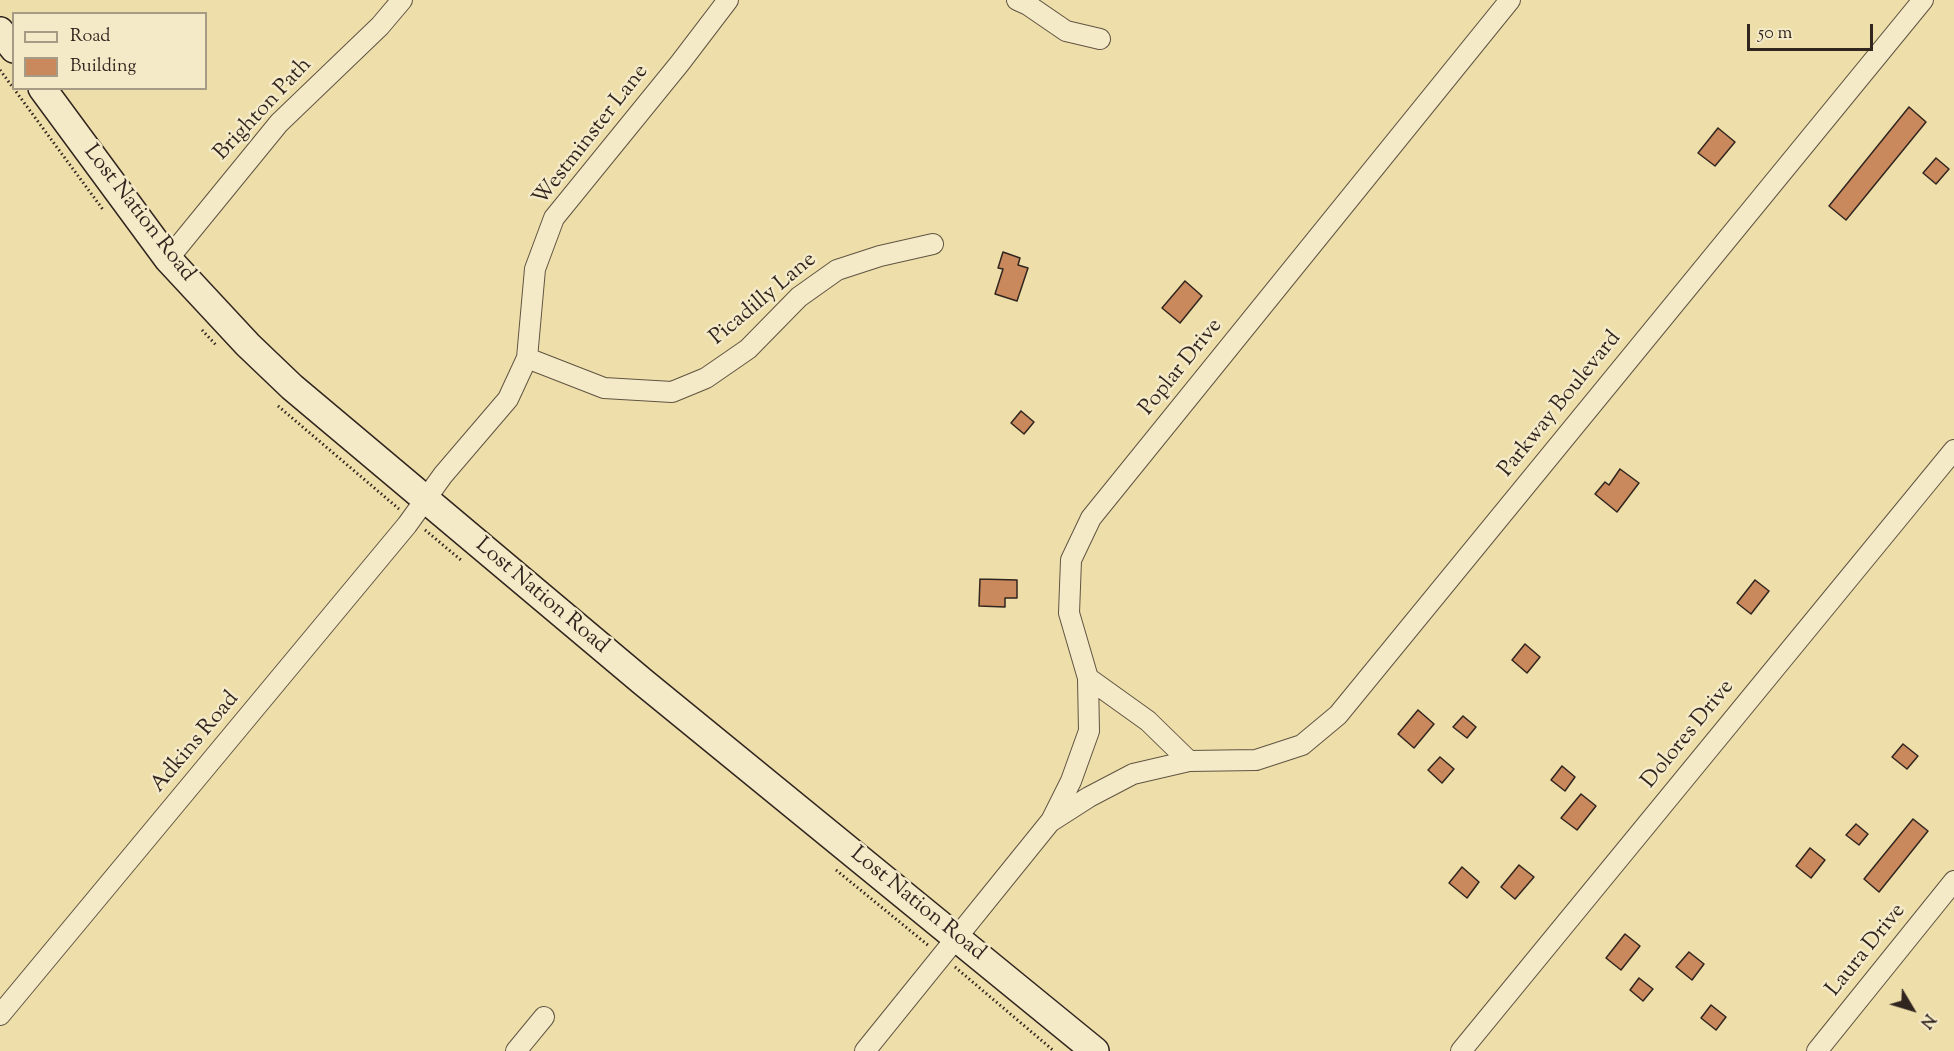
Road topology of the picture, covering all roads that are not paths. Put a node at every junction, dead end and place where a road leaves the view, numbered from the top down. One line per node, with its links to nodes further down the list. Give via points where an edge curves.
1 (402, 0): 11 (street, Brighton Path, via 279,123)
2 (728, 0): 12 (street, Westminster Lane, via 554,218 535,269)
3 (1017, 0): 7 (street, via 1066,31)
4 (1510, 0): 15 (street, Poplar Drive, via 1091,518 1071,560 1069,613)
5 (1923, 0): 16 (street, Parkway Boulevard, via 1338,715 1302,745 1256,760)
6 (0, 31): 8 (street)
7 (1100, 39)
8 (12, 46)
9 (43, 90): 11 (street, Lost Nation Road)
10 (933, 244): 12 (street, Picadilly Lane, via 837,270 799,297 748,349 706,378 672,392 604,388)
11 (168, 259): 14 (street, Lost Nation Road, via 292,387)
12 (527, 358): 14 (street, Westminster Lane, via 508,399)
13 (1954, 450): 25 (street, Dolores Drive)
14 (425, 500): 19 (street, Lost Nation Road); 20 (street, Adkins Road)
15 (1088, 678): 16 (street, via 1148,721); 17 (street, Poplar Drive, via 1089,731 1071,781)
16 (1189, 761): 17 (street, Parkway Boulevard, via 1133,774)
17 (1050, 822): 19 (street, Parkway Boulevard)
18 (1954, 881): 26 (street, Laura Drive)
19 (957, 937): 23 (street, Parkway Boulevard); 24 (street, Lost Nation Road)
20 (0, 1015)
21 (544, 1017): 22 (street)
22 (516, 1051)
23 (865, 1051)
24 (1095, 1051)
25 (1461, 1051)
26 (1817, 1051)

